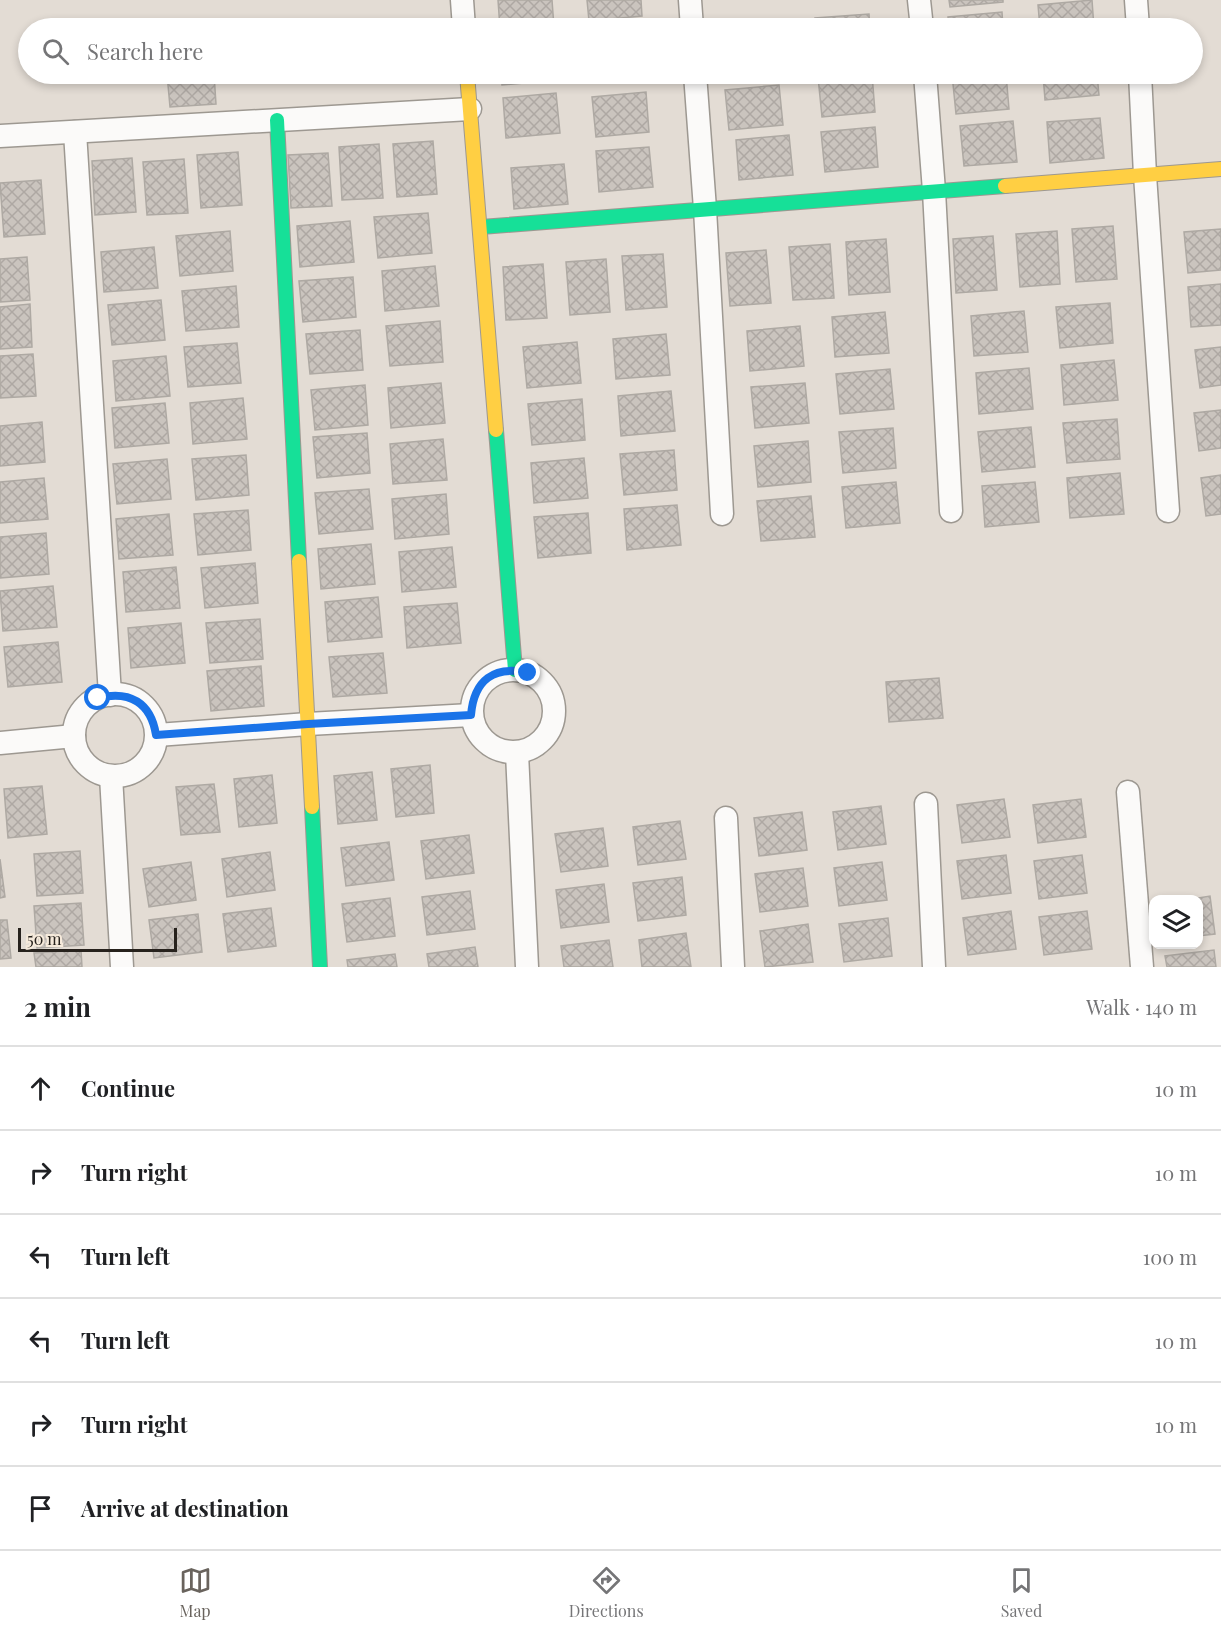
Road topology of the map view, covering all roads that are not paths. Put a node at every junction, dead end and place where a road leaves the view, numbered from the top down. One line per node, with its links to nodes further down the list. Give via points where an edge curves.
1 (462, 0): 5 (street)
2 (690, 0): 6 (street)
3 (919, 0): 7 (street)
4 (1136, 0): 8 (street)
5 (463, 18)
6 (691, 18)
7 (921, 18)
8 (1137, 18)
9 (468, 84): 13 (street)
10 (696, 84): 20 (street)
11 (926, 84): 19 (street)
12 (1140, 84): 18 (street)
13 (470, 109): 14 (street); 21 (street)
14 (278, 120): 15 (street); 28 (street)
15 (75, 132): 16 (street); 26 (street)
16 (0, 136)
17 (1221, 169): 18 (street)
18 (1145, 175): 19 (street); 23 (street)
19 (934, 191): 20 (street); 22 (street)
20 (705, 209): 21 (street); 24 (street)
21 (481, 227): 25 (street)
22 (951, 511)
23 (1168, 511)
24 (722, 514)
25 (515, 670): 27 (street, via 501,671 478,688); 32 (street, via 540,680 554,703 550,730 542,741)
26 (110, 695): 29 (street, via 124,695 147,709); 30 (street, via 88,704)
27 (471, 715): 28 (street); 32 (street, via 481,739 492,748)
28 (308, 724): 29 (street); 38 (street)
29 (156, 735): 33 (street, via 148,760 137,770)
30 (74, 736): 31 (street); 33 (street, via 81,758 94,770)
31 (0, 743)
32 (517, 753): 39 (street)
33 (111, 776): 37 (street)
34 (1128, 792): 42 (street)
35 (926, 804): 41 (street)
36 (726, 818): 40 (street)
37 (122, 967)
38 (320, 967)
39 (527, 967)
40 (733, 967)
41 (934, 967)
42 (1142, 967)

